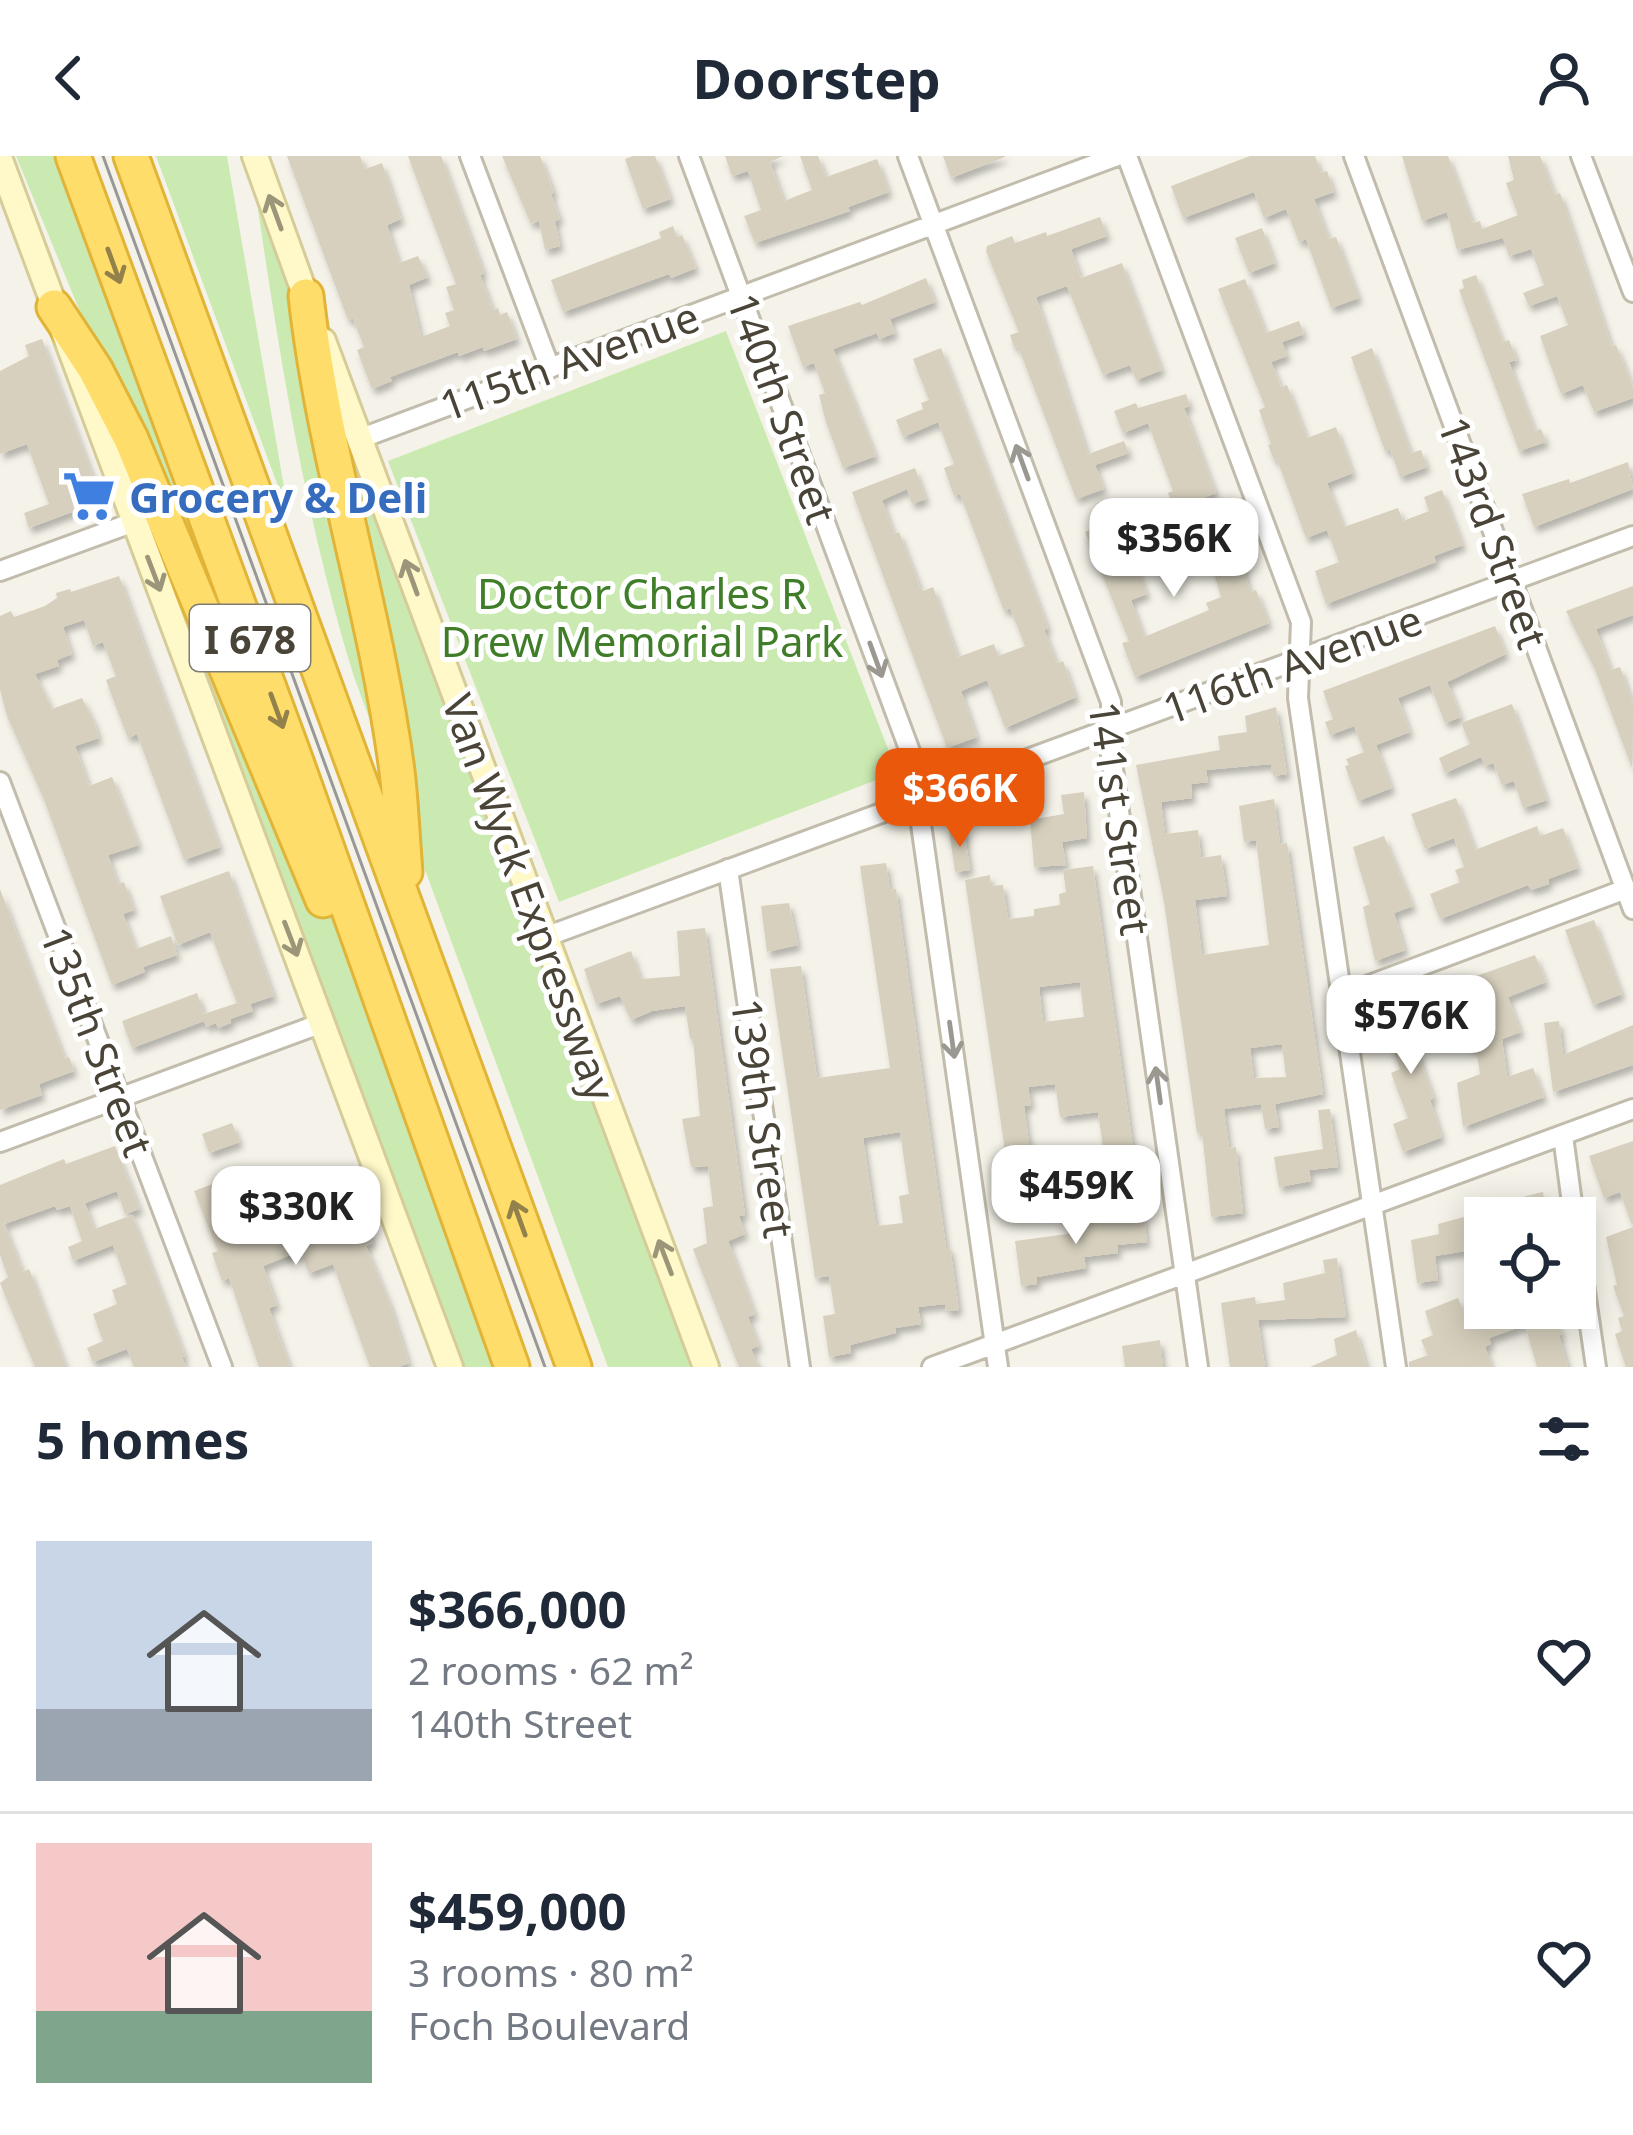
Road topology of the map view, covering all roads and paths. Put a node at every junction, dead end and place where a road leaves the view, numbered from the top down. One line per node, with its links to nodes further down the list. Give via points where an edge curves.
1 (73, 156): 36 (highway, I 678, one-way to 36)
2 (131, 156): 30 (highway, I 678)
3 (255, 156): 14 (main road, Van Wyck Expressway, one-way to 3)
4 (470, 156): 17 (street)
5 (689, 156): 15 (street, 140th Street)
6 (908, 156): 12 (street, 141st Street)
7 (1117, 156): 12 (street, 115th Avenue)
8 (1127, 156): 23 (street, via 1301,622)
9 (1354, 156): 22 (street, 143rd Street)
10 (1581, 156): 13 (street)
11 (0, 160): 16 (main road)
12 (934, 224): 15 (street, 115th Avenue); 24 (street, 141st Street, one-way to 12, via 1111,702)
13 (1633, 292)
14 (306, 296): 18 (main road, Van Wyck Expressway); 30 (highway, via 316,383 397,771)
15 (742, 296): 17 (street, 115th Avenue); 26 (street, 140th Street, one-way to 26, via 918,773)
16 (55, 307): 19 (main road); 36 (highway, via 131,439)
17 (550, 368): 18 (street, 115th Avenue)
18 (359, 439): 31 (main road, Van Wyck Expressway, one-way to 18)
19 (134, 521): 21 (street); 33 (main road, one-way to 33)
20 (1633, 536): 22 (street, 116th Avenue)
21 (0, 571)
22 (1513, 581): 23 (street, 116th Avenue); 28 (street, 143rd Street)
23 (1302, 661): 24 (street, 116th Avenue); 32 (street, via 1298,698)
24 (1111, 729): 26 (street, 116th Avenue); 41 (street, 141st Street, one-way to 24)
25 (0, 782): 34 (street, 135th Street)
26 (920, 798): 27 (street, 116th Avenue); 43 (street, 140th Street, one-way to 43)
27 (728, 869): 31 (street, 116th Avenue); 49 (street, 139th Street)
28 (1626, 890): 29 (street, 143rd Street); 32 (street)
29 (1633, 909)
30 (409, 915): 47 (highway, I 678, one-way to 30)
31 (545, 938): 48 (main road, Van Wyck Expressway, one-way to 31)
32 (1342, 995): 40 (street)
33 (322, 1023): 34 (street); 45 (main road)
34 (119, 1097): 38 (street); 44 (street, 135th Street)
35 (1633, 1109): 37 (street)
36 (422, 1121): 46 (highway, I 678)
37 (1563, 1136): 39 (street); 40 (street)
38 (0, 1142)
39 (1572, 1197)
40 (1372, 1204): 41 (street); 53 (street)
41 (1184, 1275): 43 (street); 52 (street, 141st Street)
42 (1591, 1329): 54 (street)
43 (995, 1344): 50 (street); 51 (street, 140th Street)
44 (222, 1367)
45 (450, 1367)
46 (512, 1367)
47 (574, 1367)
48 (706, 1367)
49 (800, 1367)
50 (932, 1367)
51 (998, 1367)
52 (1198, 1367)
53 (1396, 1367)
54 (1596, 1367)

